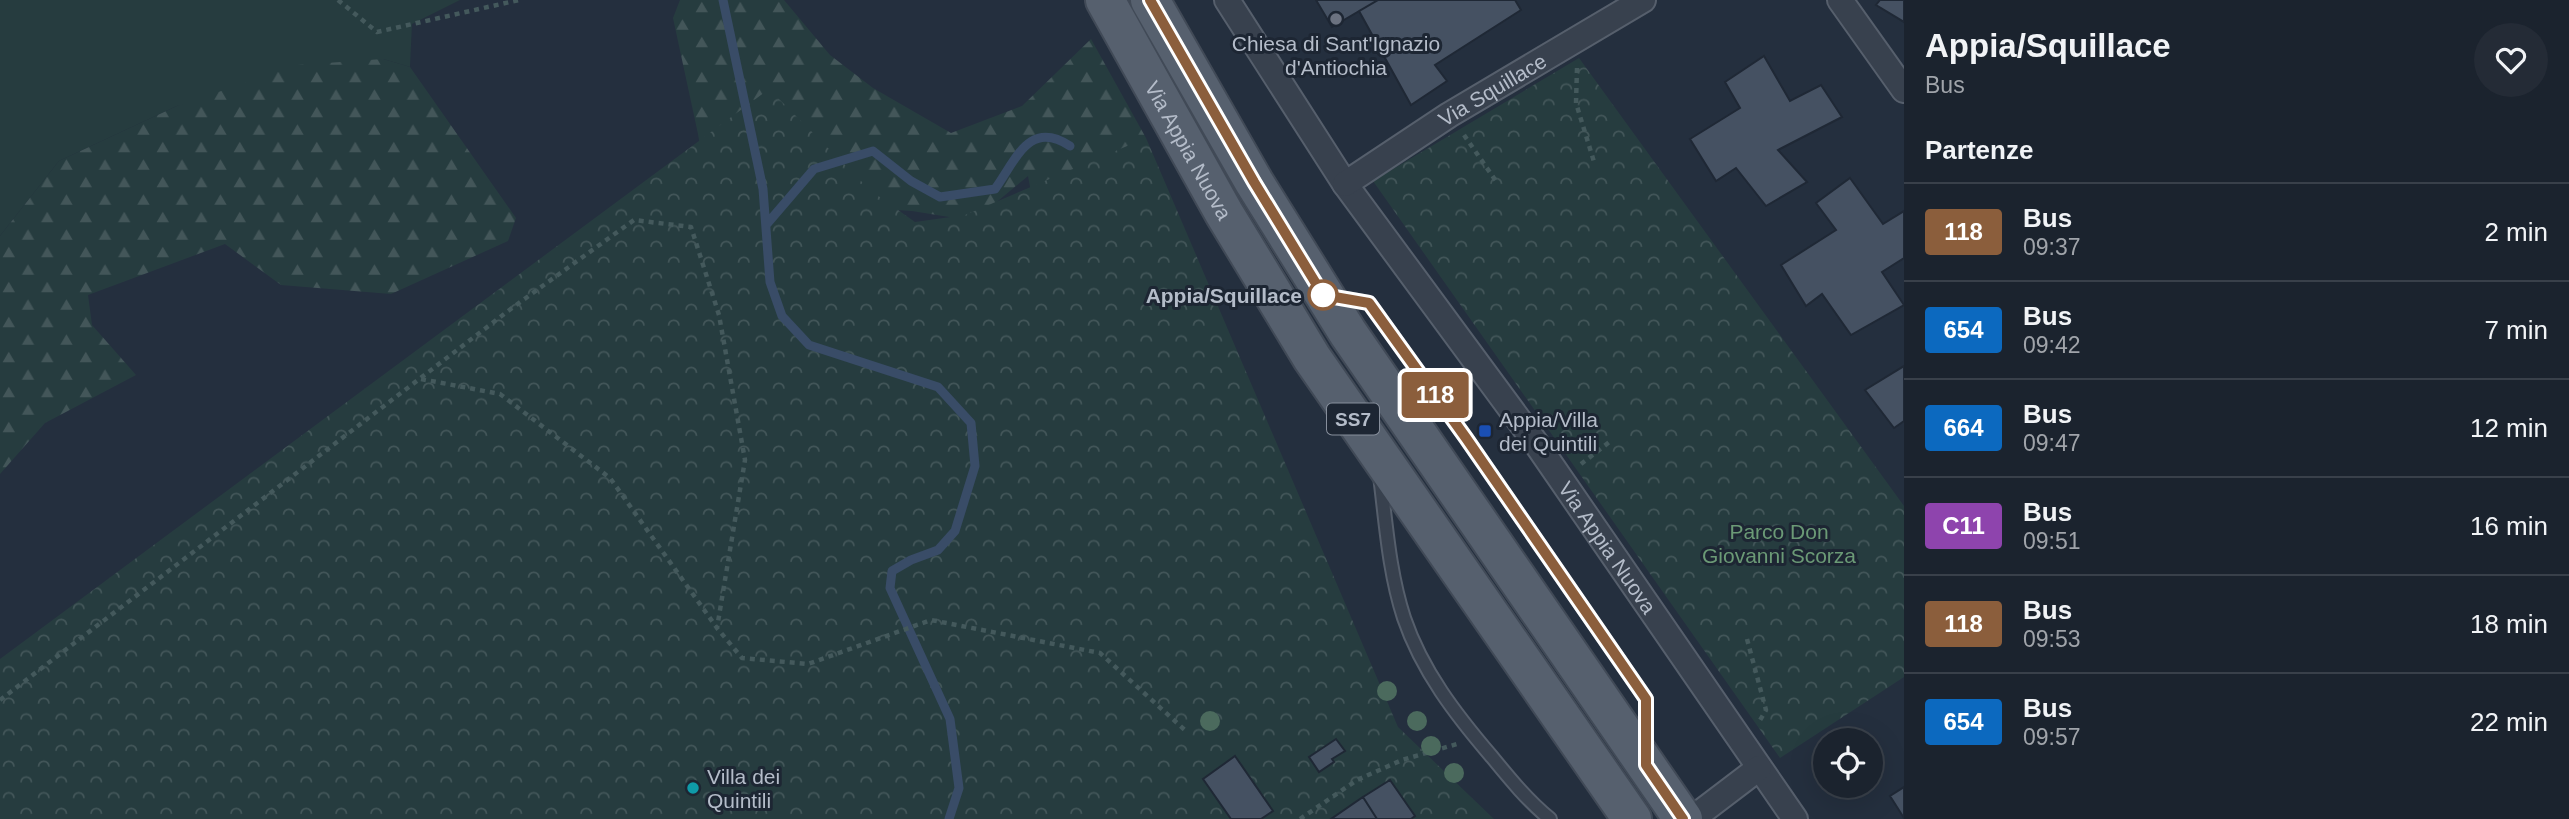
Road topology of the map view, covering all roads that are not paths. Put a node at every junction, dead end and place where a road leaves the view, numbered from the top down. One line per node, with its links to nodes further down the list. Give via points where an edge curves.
1 (1105, 0): 8 (main road, Via Appia Nuova / SS7, via 1267,286)
2 (1150, 0): 12 (main road, Via Appia Nuova / SS7, via 1323,295)
3 (1227, 0): 7 (street, Via Appia Nuova)
4 (1643, 0): 7 (street, Via Squillace, via 1449,115)
5 (1840, 0): 6 (street)
6 (1904, 90)
7 (1345, 184): 9 (street, Via Appia Nuova, via 1561,479)
8 (1378, 455): 10 (lane, via 1392,572 1421,659 1455,712 1529,802); 11 (main road, Via Appia Nuova / SS7)
9 (1753, 758): 13 (street); 14 (street, Via Appia Nuova)
10 (1550, 819)
11 (1632, 819)
12 (1683, 819)
13 (1692, 819)
14 (1795, 819)

